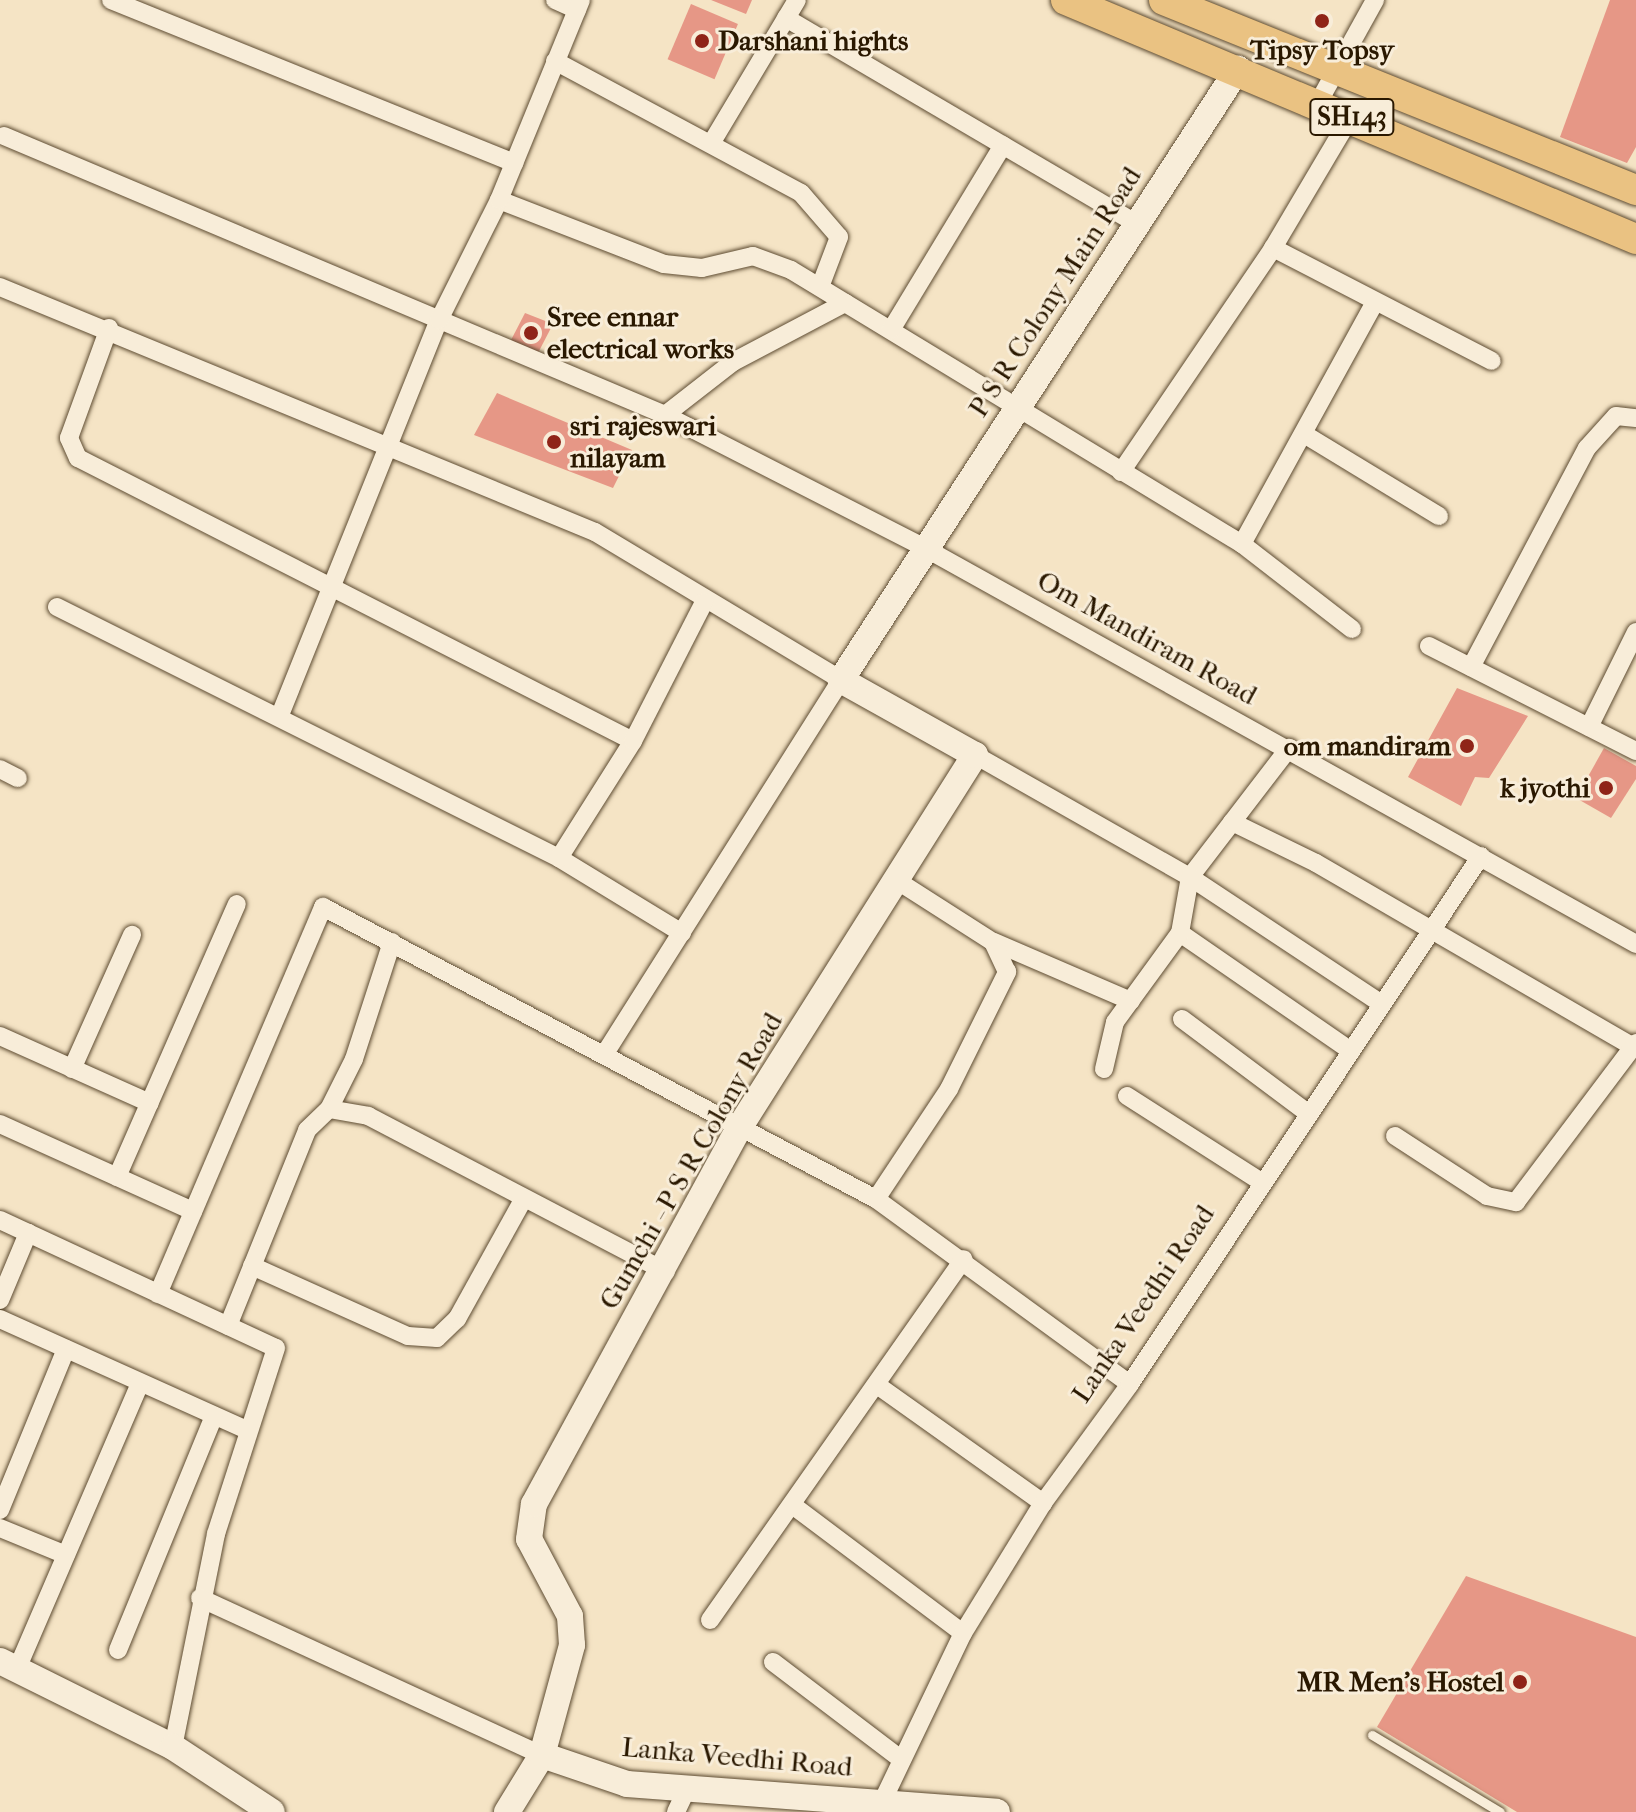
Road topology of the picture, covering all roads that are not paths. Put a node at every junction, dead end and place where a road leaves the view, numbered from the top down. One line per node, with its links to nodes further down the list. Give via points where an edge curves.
1 (111, 0): 17 (street)
2 (555, 0): 7 (street)
3 (797, 0): 8 (street)
4 (1066, 0): 10 (main road, SH143)
5 (1164, 0): 11 (main road, SH143)
6 (1375, 0): 11 (street)
7 (579, 5): 9 (street)
8 (786, 18): 15 (street); 16 (street)
9 (555, 61): 15 (street); 17 (street)
10 (1238, 69): 12 (main road, SH143); 20 (street, P S R Colony Main Road)
11 (1338, 71): 12 (street); 18 (main road, SH143)
12 (1318, 103): 13 (main road, SH143)
13 (1351, 116): 21 (main road, SH143); 22 (street)
14 (4, 136): 27 (street, Om Mandiram Road)
15 (712, 142): 24 (street, via 775,175 831,223 839,245)
16 (1003, 145): 20 (street); 29 (street)
17 (514, 163): 19 (street)
18 (1636, 190)
19 (499, 200): 24 (street, via 664,264 702,268 753,256); 27 (street)
20 (1137, 224): 31 (street, P S R Colony Main Road)
21 (1636, 239)
22 (1273, 248): 26 (street); 36 (street)
23 (0, 287): 28 (street)
24 (820, 287): 25 (street)
25 (845, 303): 29 (street); 32 (street, via 733,362)
26 (1374, 304): 30 (street); 34 (street)
27 (439, 320): 32 (street, Om Mandiram Road); 35 (street)
28 (109, 328): 35 (street); 40 (street, via 69,438 78,458)
29 (891, 330): 31 (street)
30 (1492, 361)
31 (1020, 406): 36 (street); 39 (street, P S R Colony Main Road)
32 (665, 415): 39 (street, Om Mandiram Road)
33 (1636, 418): 46 (street, via 1616,416 1587,448)
34 (1304, 434): 37 (street); 38 (street)
35 (391, 446): 40 (street); 41 (street, via 595,532)
36 (1121, 472): 38 (street)
37 (1439, 516)
38 (1242, 544): 43 (street)
39 (923, 547): 47 (street); 51 (street, Om Mandiram Road)
40 (332, 583): 48 (street); 50 (street)
41 (704, 602): 47 (street); 50 (street)
42 (57, 607): 48 (street)
43 (1352, 629)
44 (1636, 632): 49 (street)
45 (1429, 646): 46 (street)
46 (1471, 667): 49 (street)
47 (841, 680): 53 (street); 63 (street)
48 (280, 715): 58 (street)
49 (1589, 727): 52 (street)
50 (633, 741): 58 (street)
51 (1289, 748): 56 (street); 57 (street, Om Mandiram Road)
52 (1636, 751)
53 (975, 755): 59 (street); 60 (street, Gumchi - P S R Colony Road)
54 (0, 769): 55 (street)
55 (18, 778)
56 (1232, 822): 59 (street); 62 (street, via 1316,863)
57 (1481, 856): 62 (street, Lanka Veedhi Road); 68 (street, Om Mandiram Road)
58 (559, 858): 63 (street)
59 (1190, 877): 64 (street); 70 (street)
60 (896, 880): 67 (street); 83 (street, Gumchi - P S R Colony Road)
61 (237, 904): 79 (street)
62 (1430, 932): 70 (street, Lanka Veedhi Road); 73 (street)
63 (682, 933): 75 (street)
64 (1180, 933): 69 (street); 74 (street)
65 (132, 935): 76 (street)
66 (392, 942): 75 (street); 80 (street, via 354,1059); 89 (street, via 323,907)
67 (993, 942): 69 (street); 87 (street, via 1007,962 1005,981 949,1089)
68 (1636, 944)
69 (1131, 1001): 77 (street, via 1115,1022)
70 (1382, 1004): 74 (street, Lanka Veedhi Road)
71 (1182, 1019): 81 (street)
72 (0, 1036): 76 (street)
73 (1635, 1045): 84 (street, via 1516,1202 1487,1196)
74 (1351, 1051): 81 (street, Lanka Veedhi Road)
75 (605, 1054): 83 (street)
76 (72, 1069): 79 (street)
77 (1104, 1069)
78 (1127, 1096): 86 (street)
79 (150, 1103): 85 (street)
80 (329, 1109): 88 (street, via 368,1116); 93 (street, via 307,1130)
81 (1309, 1114): 86 (street, Lanka Veedhi Road)
82 (0, 1124): 85 (street)
83 (741, 1125): 87 (street); 94 (street, Gumchi - P S R Colony Road)
84 (1395, 1136)
85 (117, 1177): 89 (street)
86 (1263, 1183): 101 (street, Lanka Veedhi Road)
87 (876, 1199): 92 (street)
88 (523, 1200): 93 (street, via 457,1319 437,1338 408,1336); 94 (street)
89 (193, 1211): 95 (street)
90 (0, 1220): 91 (street)
91 (28, 1233): 95 (street); 96 (street)
92 (964, 1259): 101 (street); 102 (street)
93 (252, 1266): 98 (street)
94 (666, 1272): 118 (street, Gumchi - P S R Colony Road, via 534,1504 529,1539 570,1616 572,1645)
95 (158, 1294): 98 (street)
96 (0, 1300)
97 (0, 1319): 99 (street)
98 (228, 1326): 104 (street, via 276,1348)
99 (66, 1349): 100 (street); 107 (street)
100 (140, 1383): 103 (street); 109 (street)
101 (1130, 1384): 105 (street, Lanka Veedhi Road)
102 (877, 1385): 105 (street); 106 (street)
103 (214, 1416): 104 (street); 113 (street)
104 (247, 1430): 110 (street)
105 (1043, 1503): 112 (street, Lanka Veedhi Road)
106 (795, 1507): 111 (street); 112 (street)
107 (0, 1510)
108 (0, 1528): 109 (street)
109 (66, 1555): 115 (street)
110 (200, 1598): 117 (street); 118 (street)
111 (710, 1620)
112 (963, 1633): 119 (street, Lanka Veedhi Road)
113 (118, 1650)
114 (773, 1662): 119 (street)
115 (9, 1665): 117 (street)
116 (1372, 1735): 126 (lane)
117 (173, 1747): 123 (street)
118 (542, 1755): 120 (street, Lanka Veedhi Road); 124 (street, Gumchi - P S R Colony Road)
119 (901, 1759): 121 (street, Lanka Veedhi Road)
120 (681, 1800): 121 (street, Lanka Veedhi Road)
121 (883, 1800): 122 (street, Lanka Veedhi Road)
122 (956, 1810): 125 (street, Lanka Veedhi Road)
123 (272, 1812)
124 (507, 1812)
125 (997, 1812)
126 (1500, 1812)

